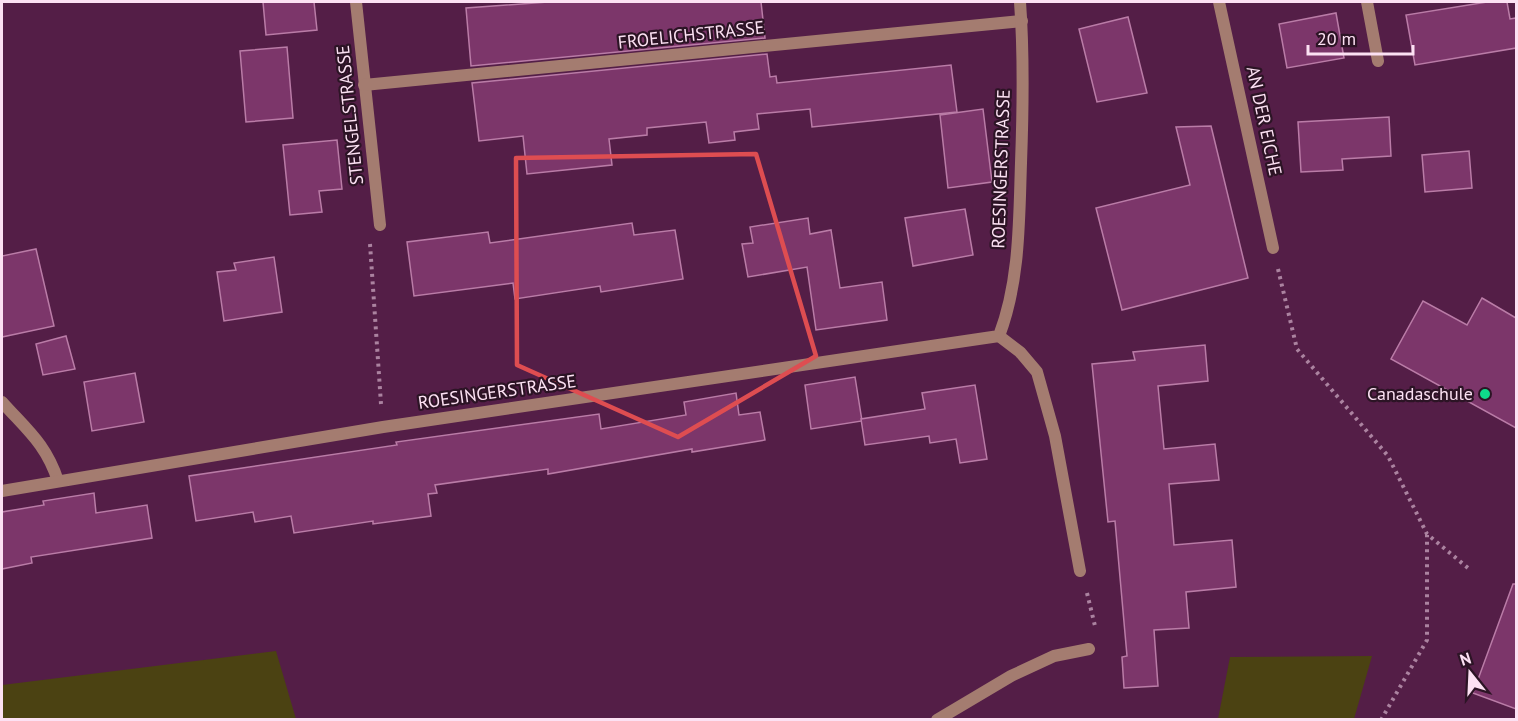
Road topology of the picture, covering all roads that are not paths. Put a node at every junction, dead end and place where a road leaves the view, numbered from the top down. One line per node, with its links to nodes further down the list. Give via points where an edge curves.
1 (356, 2): 7 (street, STENGELSTRASSE)
2 (1020, 2): 5 (street, ROESINGERSTRASSE)
3 (1219, 2): 9 (street, AN DER EICHE)
4 (1367, 2): 6 (street)
5 (1022, 21): 7 (street, FROELICHSTRASSE); 10 (street, ROESINGERSTRASSE, via 1015,277)
6 (1378, 62)
7 (364, 85): 8 (street, STENGELSTRASSE)
8 (380, 225)
9 (1273, 248)
10 (999, 336): 12 (street, ROESINGERSTRASSE, via 383,427); 14 (street, via 1037,372 1055,436)
11 (2, 402): 12 (street, via 42,445)
12 (58, 481): 13 (street, ROESINGERSTRASSE)
13 (2, 491)
14 (1080, 571)
15 (1089, 649): 16 (street, via 1054,656 1011,676)
16 (937, 720)

